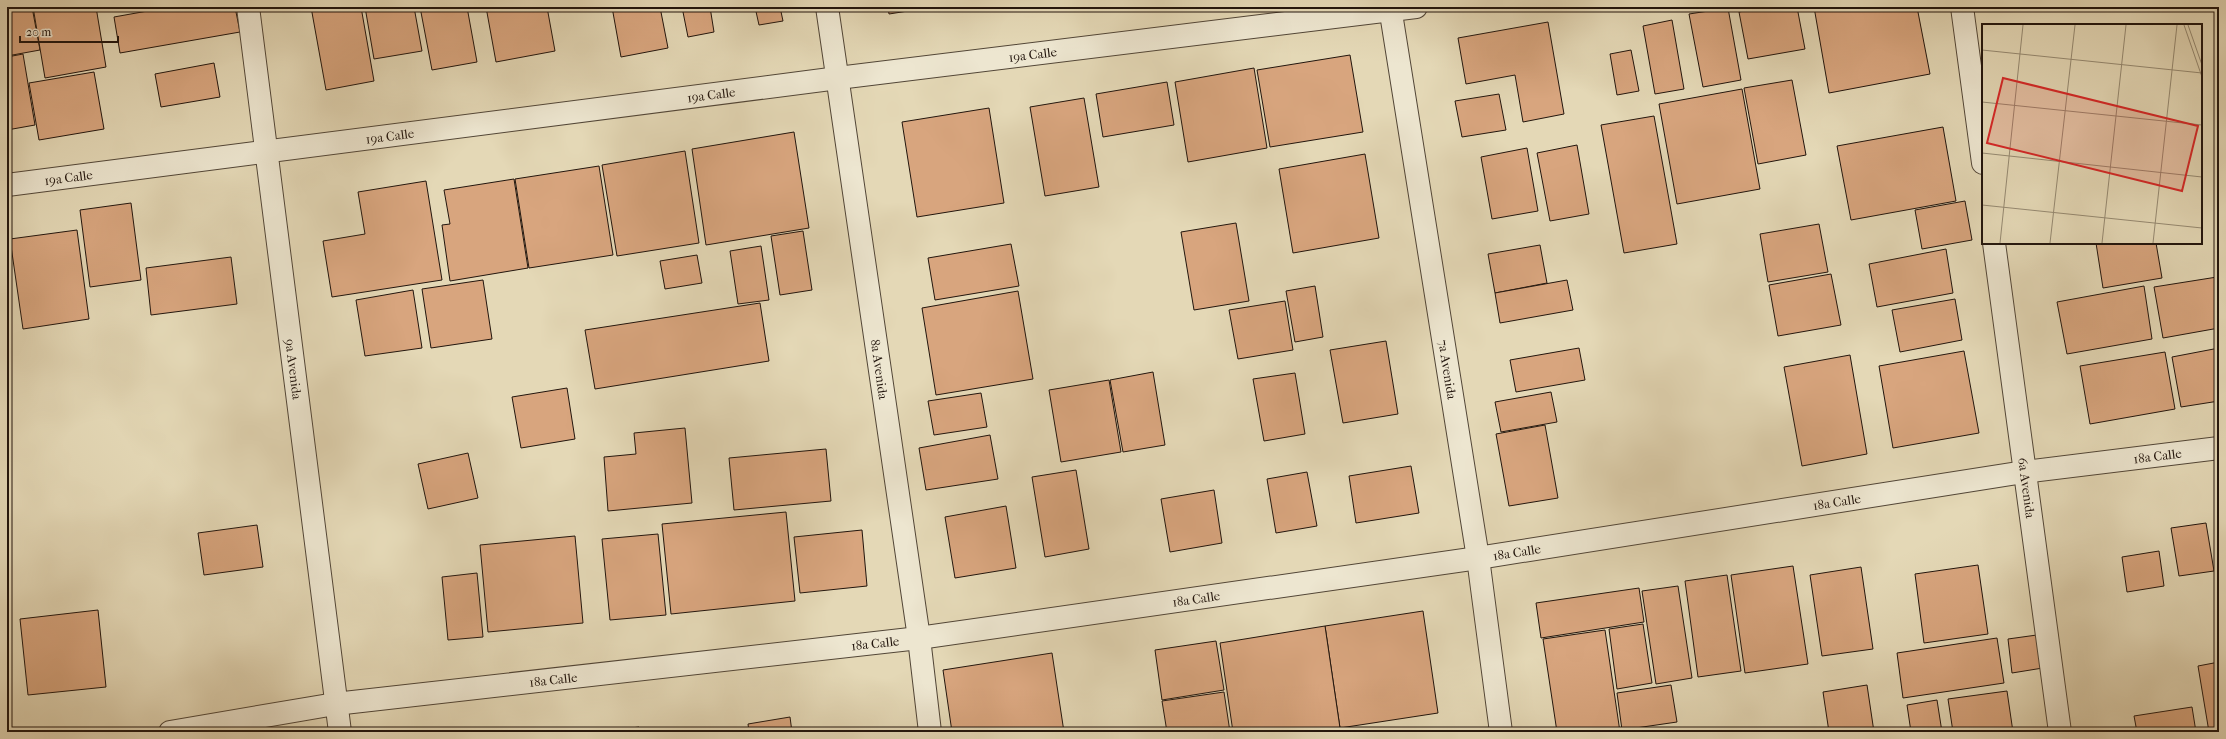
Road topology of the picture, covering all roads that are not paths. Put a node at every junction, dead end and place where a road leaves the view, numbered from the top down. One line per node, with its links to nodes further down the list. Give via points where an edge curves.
1 (248, 7): 7 (street, 9a Avenida)
2 (827, 7): 6 (street, 8a Avenida)
3 (1416, 7): 5 (street, 19a Calle)
4 (1962, 7): 8 (street)
5 (1391, 9): 6 (street, 19a Calle); 13 (street, 7a Avenida)
6 (838, 78): 7 (street, 19a Calle); 14 (street, 8a Avenida)
7 (266, 152): 9 (street, 19a Calle); 15 (street, 9a Avenida)
8 (1982, 156)
9 (7, 185)
10 (1994, 244): 12 (street, 6a Avenida)
11 (2219, 448): 12 (street, 18a Calle)
12 (2024, 472): 13 (street, 18a Calle); 20 (street, 6a Avenida)
13 (1478, 558): 14 (street, 18a Calle); 19 (street, 7a Avenida)
14 (919, 638): 15 (street, 18a Calle); 18 (street, 8a Avenida)
15 (335, 704): 16 (street, 18a Calle); 17 (street, 9a Avenida)
16 (170, 732)
17 (340, 732)
18 (930, 732)
19 (1501, 732)
20 (2060, 732)

